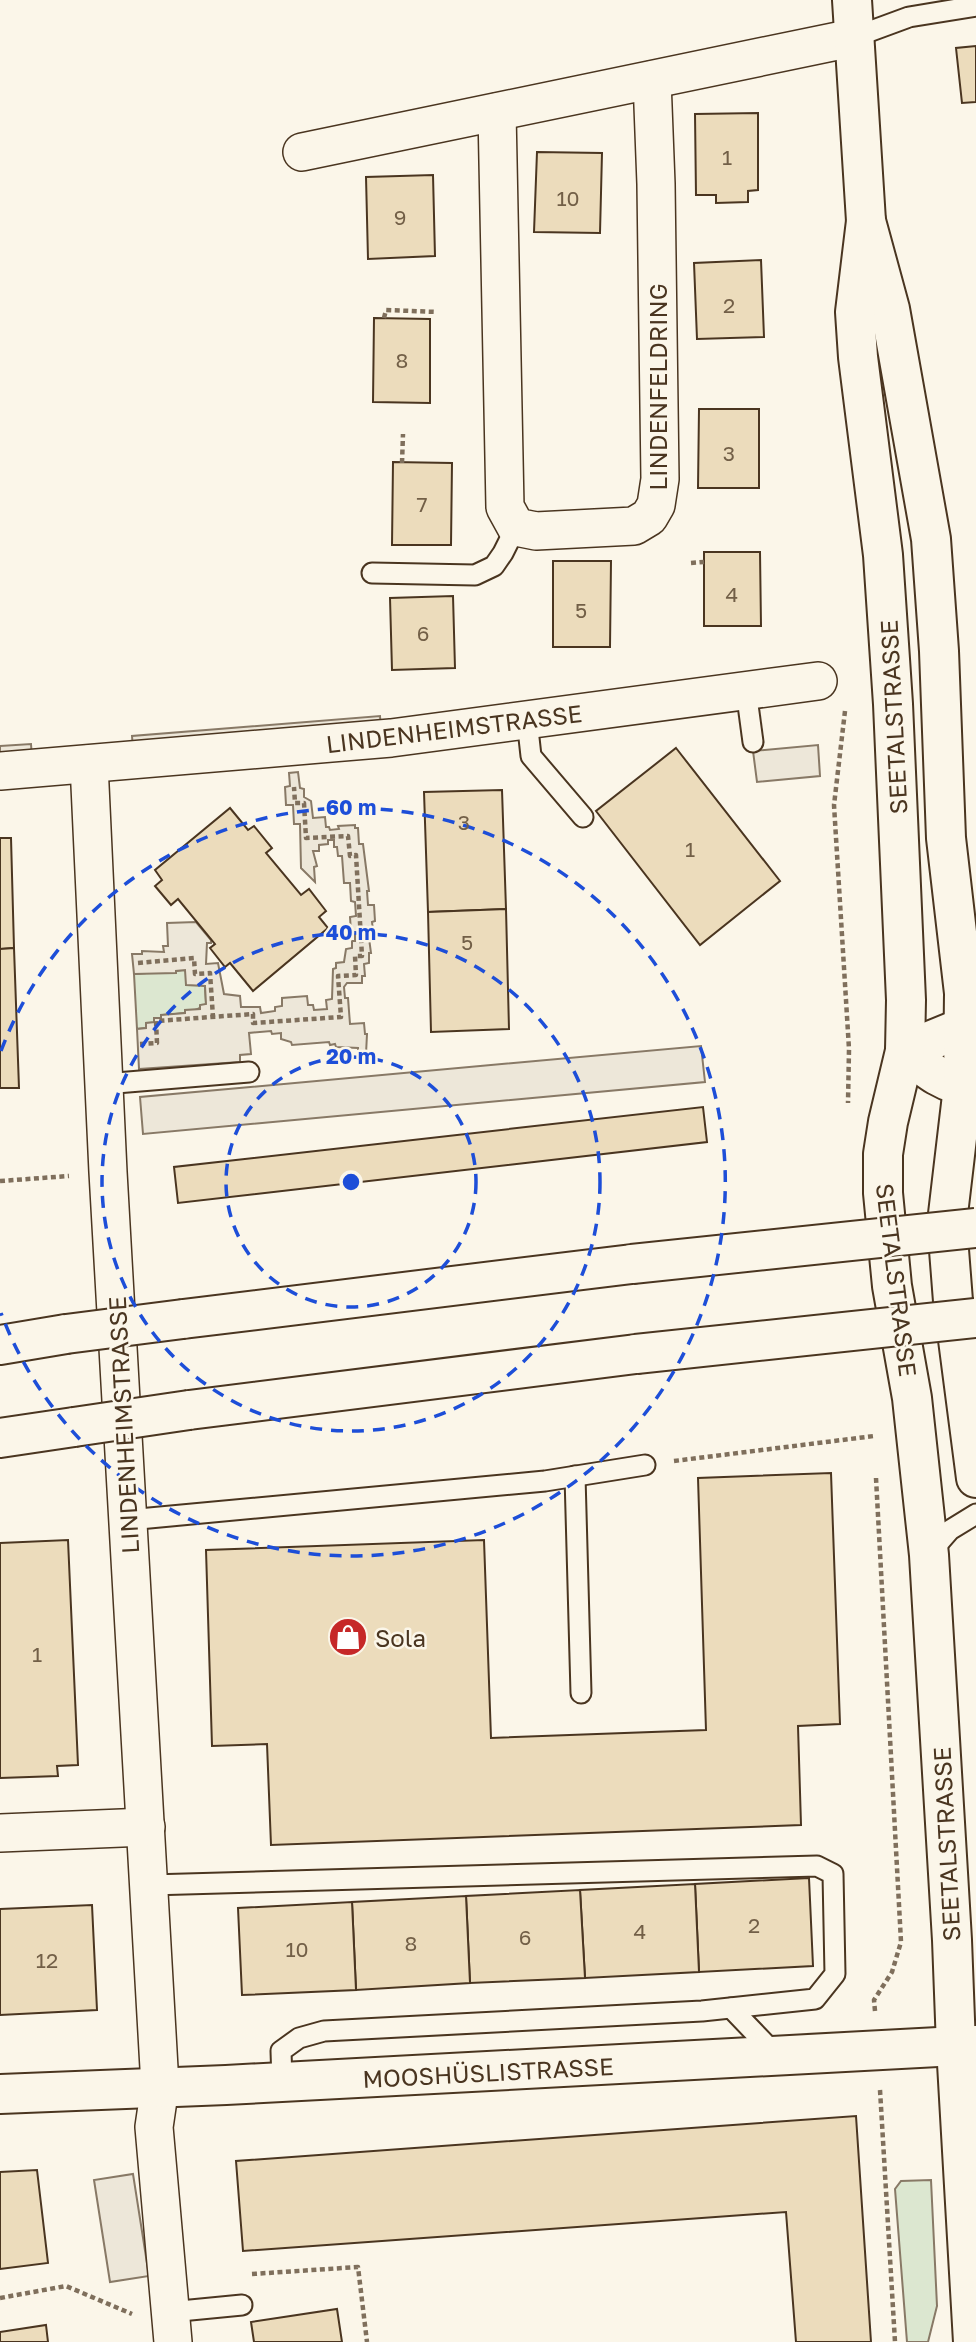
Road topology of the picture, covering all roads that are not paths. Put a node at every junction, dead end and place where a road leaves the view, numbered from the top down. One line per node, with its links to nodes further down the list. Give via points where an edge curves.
1 (852, 0): 3 (main road, SEETALSTRASSE)
2 (976, 6): 3 (lane, via 909,17)
3 (852, 38): 4 (street); 7 (main road, SEETALSTRASSE)
4 (652, 80): 5 (street); 8 (street, LINDENFELDRING, via 660,479 656,505 649,517 634,526 536,531)
5 (497, 112): 6 (street); 8 (street, via 506,507)
6 (302, 152)
7 (866, 221): 17 (main road, SEETALSTRASSE, via 890,309 931,539 946,838); 19 (main road, SEETALSTRASSE, via 855,312 884,566 905,960)
8 (516, 527): 9 (lane, via 494,566 475,575)
9 (372, 573)
10 (747, 690): 11 (street, LINDENHEIMSTRASSE); 12 (street, LINDENHEIMSTRASSE); 13 (lane)
11 (832, 690)
12 (527, 720): 14 (street, LINDENHEIMSTRASSE, via 391,738); 16 (lane, via 531,756)
13 (753, 742)
14 (89, 764): 15 (street, LINDENHEIMSTRASSE); 21 (street, LINDENHEIMSTRASSE)
15 (0, 771)
16 (583, 817)
17 (966, 932): 18 (main road, SEETALSTRASSE, via 962,965)
18 (970, 1024): 19 (main road); 22 (main road, SEETALSTRASSE)
19 (905, 1051): 22 (main road, via 932,1074); 33 (main road, SEETALSTRASSE, via 883,1154 883,1193)
20 (249, 1072): 21 (lane)
21 (104, 1084): 32 (street, LINDENHEIMSTRASSE)
22 (972, 1092): 26 (main road, SEETALSTRASSE, via 949,1226 953,1301)
23 (976, 1228): 25 (main road, bridge, via 632,1264)
24 (976, 1318): 27 (main road, bridge, via 636,1354)
25 (0, 1345)
26 (973, 1437): 30 (main road, SEETALSTRASSE)
27 (0, 1438)
28 (645, 1465): 29 (lane)
29 (575, 1476): 32 (lane); 34 (lane)
30 (976, 1478)
31 (976, 1514): 33 (lane, via 950,1530)
32 (128, 1520): 35 (street, LINDENHEIMSTRASSE)
33 (929, 1555): 39 (main road, SEETALSTRASSE, via 952,1940)
34 (581, 1693)
35 (146, 1827): 36 (street); 37 (street, LINDENHEIMSTRASSE)
36 (0, 1833)
37 (150, 1885): 38 (lane, via 817,1866 833,1874 835,1974 815,1999); 42 (street, LINDENHEIMSTRASSE)
38 (731, 2008): 40 (lane); 41 (lane, via 324,2031 299,2038 281,2051)
39 (966, 2045): 40 (main road, MOOSHÜSLISTRASSE); 46 (main road, SEETALSTRASSE)
40 (776, 2056): 41 (main road, MOOSHÜSLISTRASSE)
41 (282, 2082): 42 (main road, MOOSHÜSLISTRASSE)
42 (160, 2086): 43 (main road, MOOSHÜSLISTRASSE); 45 (street, LINDENHEIMSTRASSE, via 154,2127)
43 (0, 2094)
44 (242, 2305): 45 (lane)
45 (172, 2327)
46 (973, 2342)

